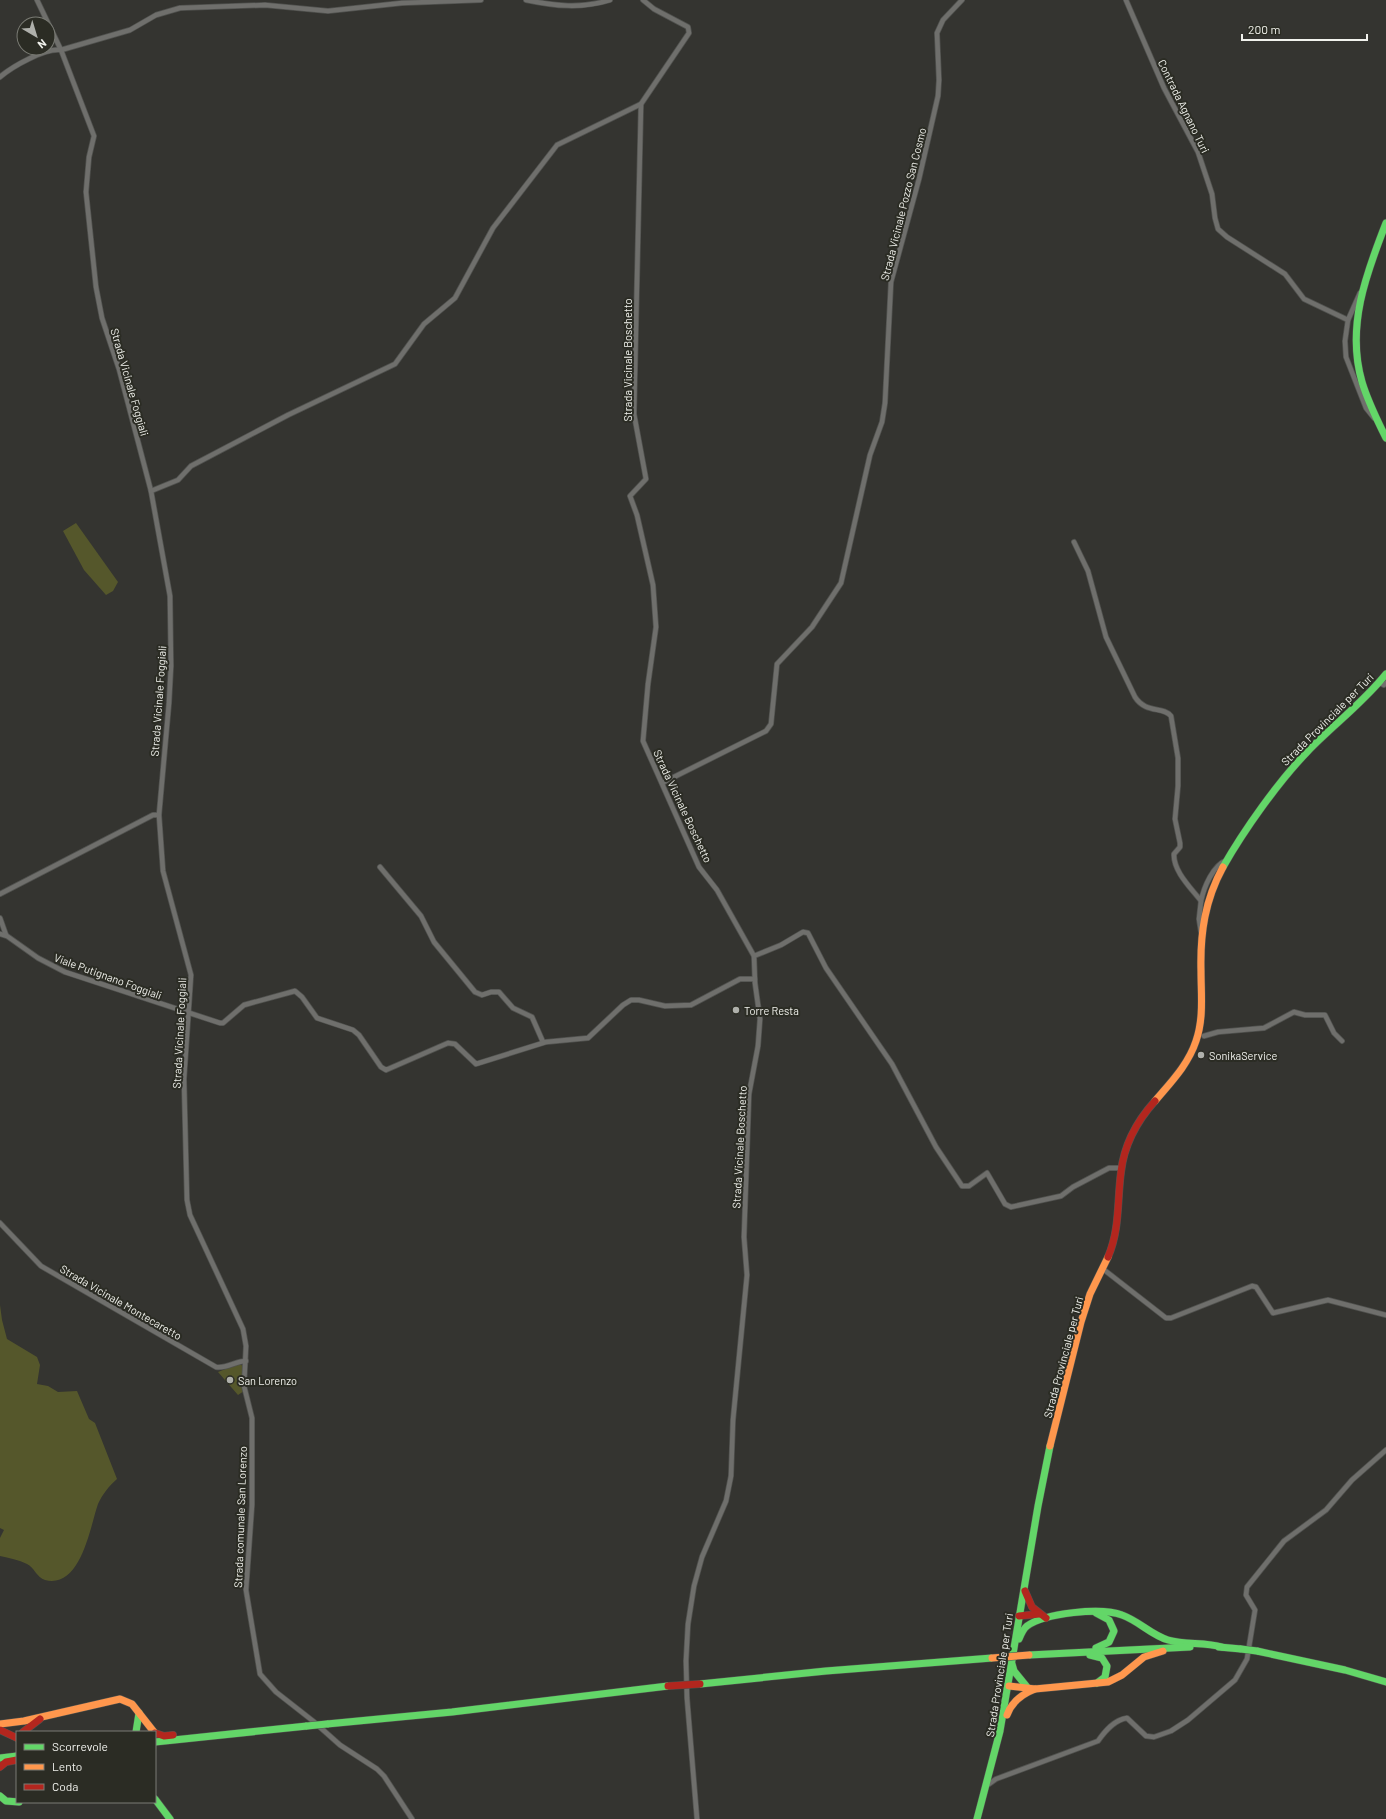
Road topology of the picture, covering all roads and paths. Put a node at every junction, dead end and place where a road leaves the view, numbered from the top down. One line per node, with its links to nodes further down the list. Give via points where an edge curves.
1 (37, 0): 8 (street, Strada Vicinale Foggiali)
2 (481, 0): 8 (street, via 402,3 328,11 265,5 180,8 156,16 130,30)
3 (526, 0): 4 (street, via 550,6 584,6)
4 (610, 0)
5 (643, 0): 10 (street, via 688,28 689,33)
6 (962, 0): 20 (street, Strada Vicinale Pozzo San Cosmo, via 943,20 937,33 938,96 891,282 882,422 870,455 841,583 812,627 777,664 771,724 766,731)
7 (1126, 0): 13 (street, Contrada Agnano Turi, via 1164,88 1198,152 1212,194 1218,229 1285,274 1304,299)
8 (61, 50): 9 (street, via 44,52); 16 (street, Strada Vicinale Foggiali, via 94,136 86,192 96,287 102,318 119,369)
9 (0, 77)
10 (641, 104): 16 (street, via 557,145 493,228 455,298 424,324 394,364 288,415 191,466 178,480); 20 (street, Strada Vicinale Boschetto, via 634,414 646,479 630,496 653,584 656,628 643,740)
11 (1386, 223): 12 (main road)
12 (1362, 289): 13 (street); 14 (main road, via 1357,312 1357,356 1360,378)
13 (1348, 320): 14 (street, via 1346,357 1366,408)
14 (1376, 419): 15 (main road)
15 (1386, 438)
16 (151, 491): 21 (street, Strada Vicinale Foggiali, via 170,596 170,673)
17 (1074, 542): 25 (street, via 1088,571 1106,637 1135,697 1139,704 1167,712 1171,716 1178,758 1175,819 1180,843 1174,860)
18 (1386, 674): 19 (main road, Strada Provinciale per Turi)
19 (1383, 683): 22 (main road, Strada Provinciale per Turi, via 1293,767)
20 (662, 783): 30 (street, Strada Vicinale Boschetto, via 699,867 717,890)
21 (159, 815): 24 (street, via 153,815); 32 (street, Strada Vicinale Foggiali, via 163,871 190,969)
22 (1227, 860): 25 (street, via 1222,862 1210,877); 27 (main road, Strada Provinciale per Turi, via 1210,895)
23 (380, 867): 35 (street, via 421,916 434,942 475,992 482,995 499,992 513,1008 530,1015)
24 (0, 894)
25 (1201, 901): 27 (street)
26 (0, 918): 29 (street)
27 (1201, 933): 36 (main road, Strada Provinciale per Turi, via 1200,1030 1178,1077 1145,1112 1139,1122 1125,1151)
28 (0, 934): 29 (street, Viale Putignano Foggiali)
29 (6, 935): 32 (street, Viale Putignano Foggiali, via 38,958 65,972)
30 (754, 956): 31 (street, Strada Vicinale Boschetto); 36 (street, via 781,945 799,933 808,933 826,968 892,1064 936,1147 962,1186 969,1186 987,1173 1005,1204 1011,1207 1061,1196 1109,1168)
31 (755, 979): 35 (street, Viale Putignano Foggiali, via 740,979 691,1005 665,1006 639,1000 627,1001 588,1038); 80 (street, Strada Vicinale Boschetto, via 760,1031 749,1094 744,1237 747,1275 733,1420 731,1476 726,1501 702,1557 688,1624 686,1661)
32 (190, 1015): 35 (street, Viale Putignano Foggiali, via 223,1023 244,1005 295,991 317,1018 353,1030 359,1035 381,1067 386,1070 448,1043 455,1044 476,1064); 40 (street, Strada Vicinale Foggiali, via 184,1079 187,1200 190,1215 245,1334)
33 (1204, 1036): 34 (street, via 1218,1032 1264,1028 1294,1012 1304,1015 1325,1015 1334,1033)
34 (1342, 1041)
35 (543, 1042)
36 (1122, 1168): 38 (main road, Strada Provinciale per Turi, via 1120,1212 1110,1254)
37 (0, 1223): 40 (street, Strada Vicinale Montecaretto, via 41,1266 50,1272 216,1367)
38 (1103, 1269): 39 (street, via 1166,1318 1252,1286 1256,1287 1273,1313 1328,1300); 42 (main road, Strada Provinciale per Turi, via 1088,1301 1058,1418)
39 (1386, 1315)
40 (246, 1361): 79 (street, Strada comunale San Lorenzo, via 244,1386 252,1418 252,1505 246,1590 260,1674 276,1692 349,1752 377,1769)
41 (1386, 1450): 74 (street, via 1352,1480 1326,1510 1284,1541 1247,1587 1246,1595 1254,1610 1247,1659 1235,1680 1188,1720 1171,1731 1154,1737 1146,1736 1127,1718 1120,1719 1104,1732 1098,1741 996,1779)
42 (1024, 1586): 44 (main road, Strada Provinciale per Turi); 45 (main road, via 1027,1601)
43 (1094, 1612): 45 (main road); 47 (main road, via 1115,1612 1128,1617 1148,1632 1170,1641 1214,1644); 48 (main road, via 1107,1617 1111,1622 1114,1630 1113,1639 1102,1648)
44 (1019, 1616): 45 (main road); 49 (main road, Strada Provinciale per Turi)
45 (1037, 1618): 49 (main road, via 1021,1632)
46 (1181, 1647): 47 (main road); 48 (main road); 51 (main road, via 1144,1657 1114,1680)
47 (1222, 1647): 50 (main road, bridge, via 1257,1651 1345,1670)
48 (1067, 1653): 51 (main road, via 1091,1655 1104,1661 1107,1666 1105,1678); 68 (main road, bridge, via 668,1686 452,1712)
49 (1012, 1661): 52 (main road, Strada Provinciale per Turi); 53 (main road, via 1014,1671)
50 (1386, 1682)
51 (1093, 1684): 53 (main road)
52 (1009, 1686): 53 (main road); 65 (main road, Strada Provinciale per Turi)
53 (1026, 1690): 65 (main road, via 1014,1701)
54 (139, 1711): 55 (main road, via 133,1704 120,1699); 63 (main road); 64 (main road)
55 (41, 1717): 56 (main road); 57 (main road)
56 (24, 1721): 58 (main road); 60 (main road, via 17,1727)
57 (34, 1723): 61 (main road); 62 (main road)
58 (0, 1724)
59 (0, 1730): 67 (main road)
60 (17, 1731)
61 (24, 1731)
62 (31, 1731)
63 (136, 1731)
64 (152, 1731)
65 (1002, 1732): 74 (main road, Strada Provinciale per Turi)
66 (156, 1733): 68 (main road)
67 (16, 1736)
68 (189, 1738): 69 (main road)
69 (156, 1742)
70 (16, 1756): 71 (main road)
71 (0, 1758)
72 (16, 1760): 73 (main road, via 6,1762)
73 (0, 1767)
74 (989, 1784): 81 (main road, Strada Provinciale per Turi)
75 (0, 1796): 77 (main road, via 6,1801)
76 (156, 1800): 78 (main road)
77 (16, 1802)
78 (170, 1819)
79 (412, 1819)
80 (697, 1819)
81 (977, 1819)

